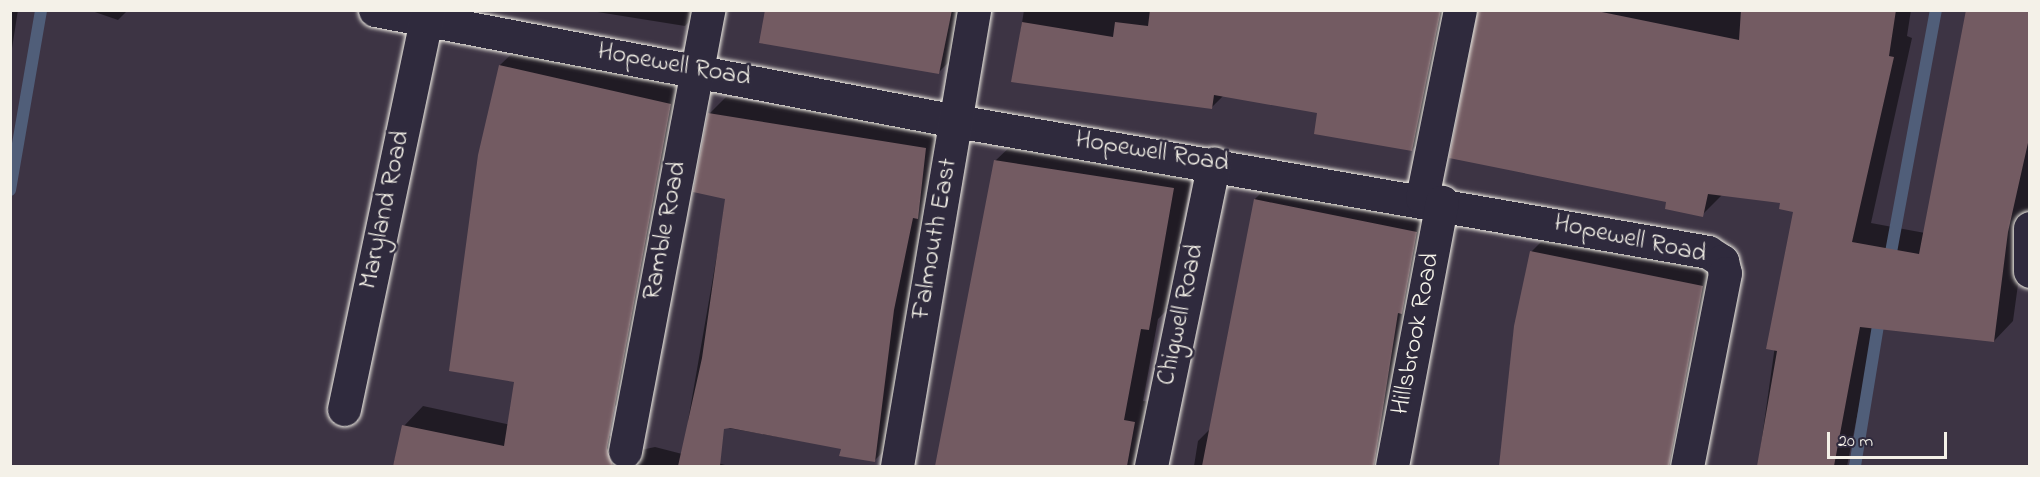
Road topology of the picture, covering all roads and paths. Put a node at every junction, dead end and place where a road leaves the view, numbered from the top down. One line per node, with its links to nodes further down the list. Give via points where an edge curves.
1 (375, 10): 5 (street, Hopewell Road)
2 (708, 10): 6 (street, Ramble Road)
3 (974, 10): 7 (street, Falmouth East)
4 (1460, 10): 9 (street, Hillsbrook Road)
5 (427, 16): 6 (street, Hopewell Road); 12 (street, Maryland Road)
6 (696, 69): 7 (street, Hopewell Road); 13 (street, Ramble Road)
7 (956, 121): 8 (street, Hopewell Road); 14 (street, Falmouth East)
8 (1214, 163): 9 (street, Hopewell Road); 15 (street, Chigwell Road)
9 (1432, 200): 16 (street, Hillsbrook Road); 17 (street, Hopewell Road, via 1708,252 1722,261 1725,273)
10 (2030, 228): 11 (street)
11 (2030, 271)
12 (344, 409)
13 (625, 451)
14 (897, 466)
15 (1151, 466)
16 (1392, 466)
17 (1687, 466)

